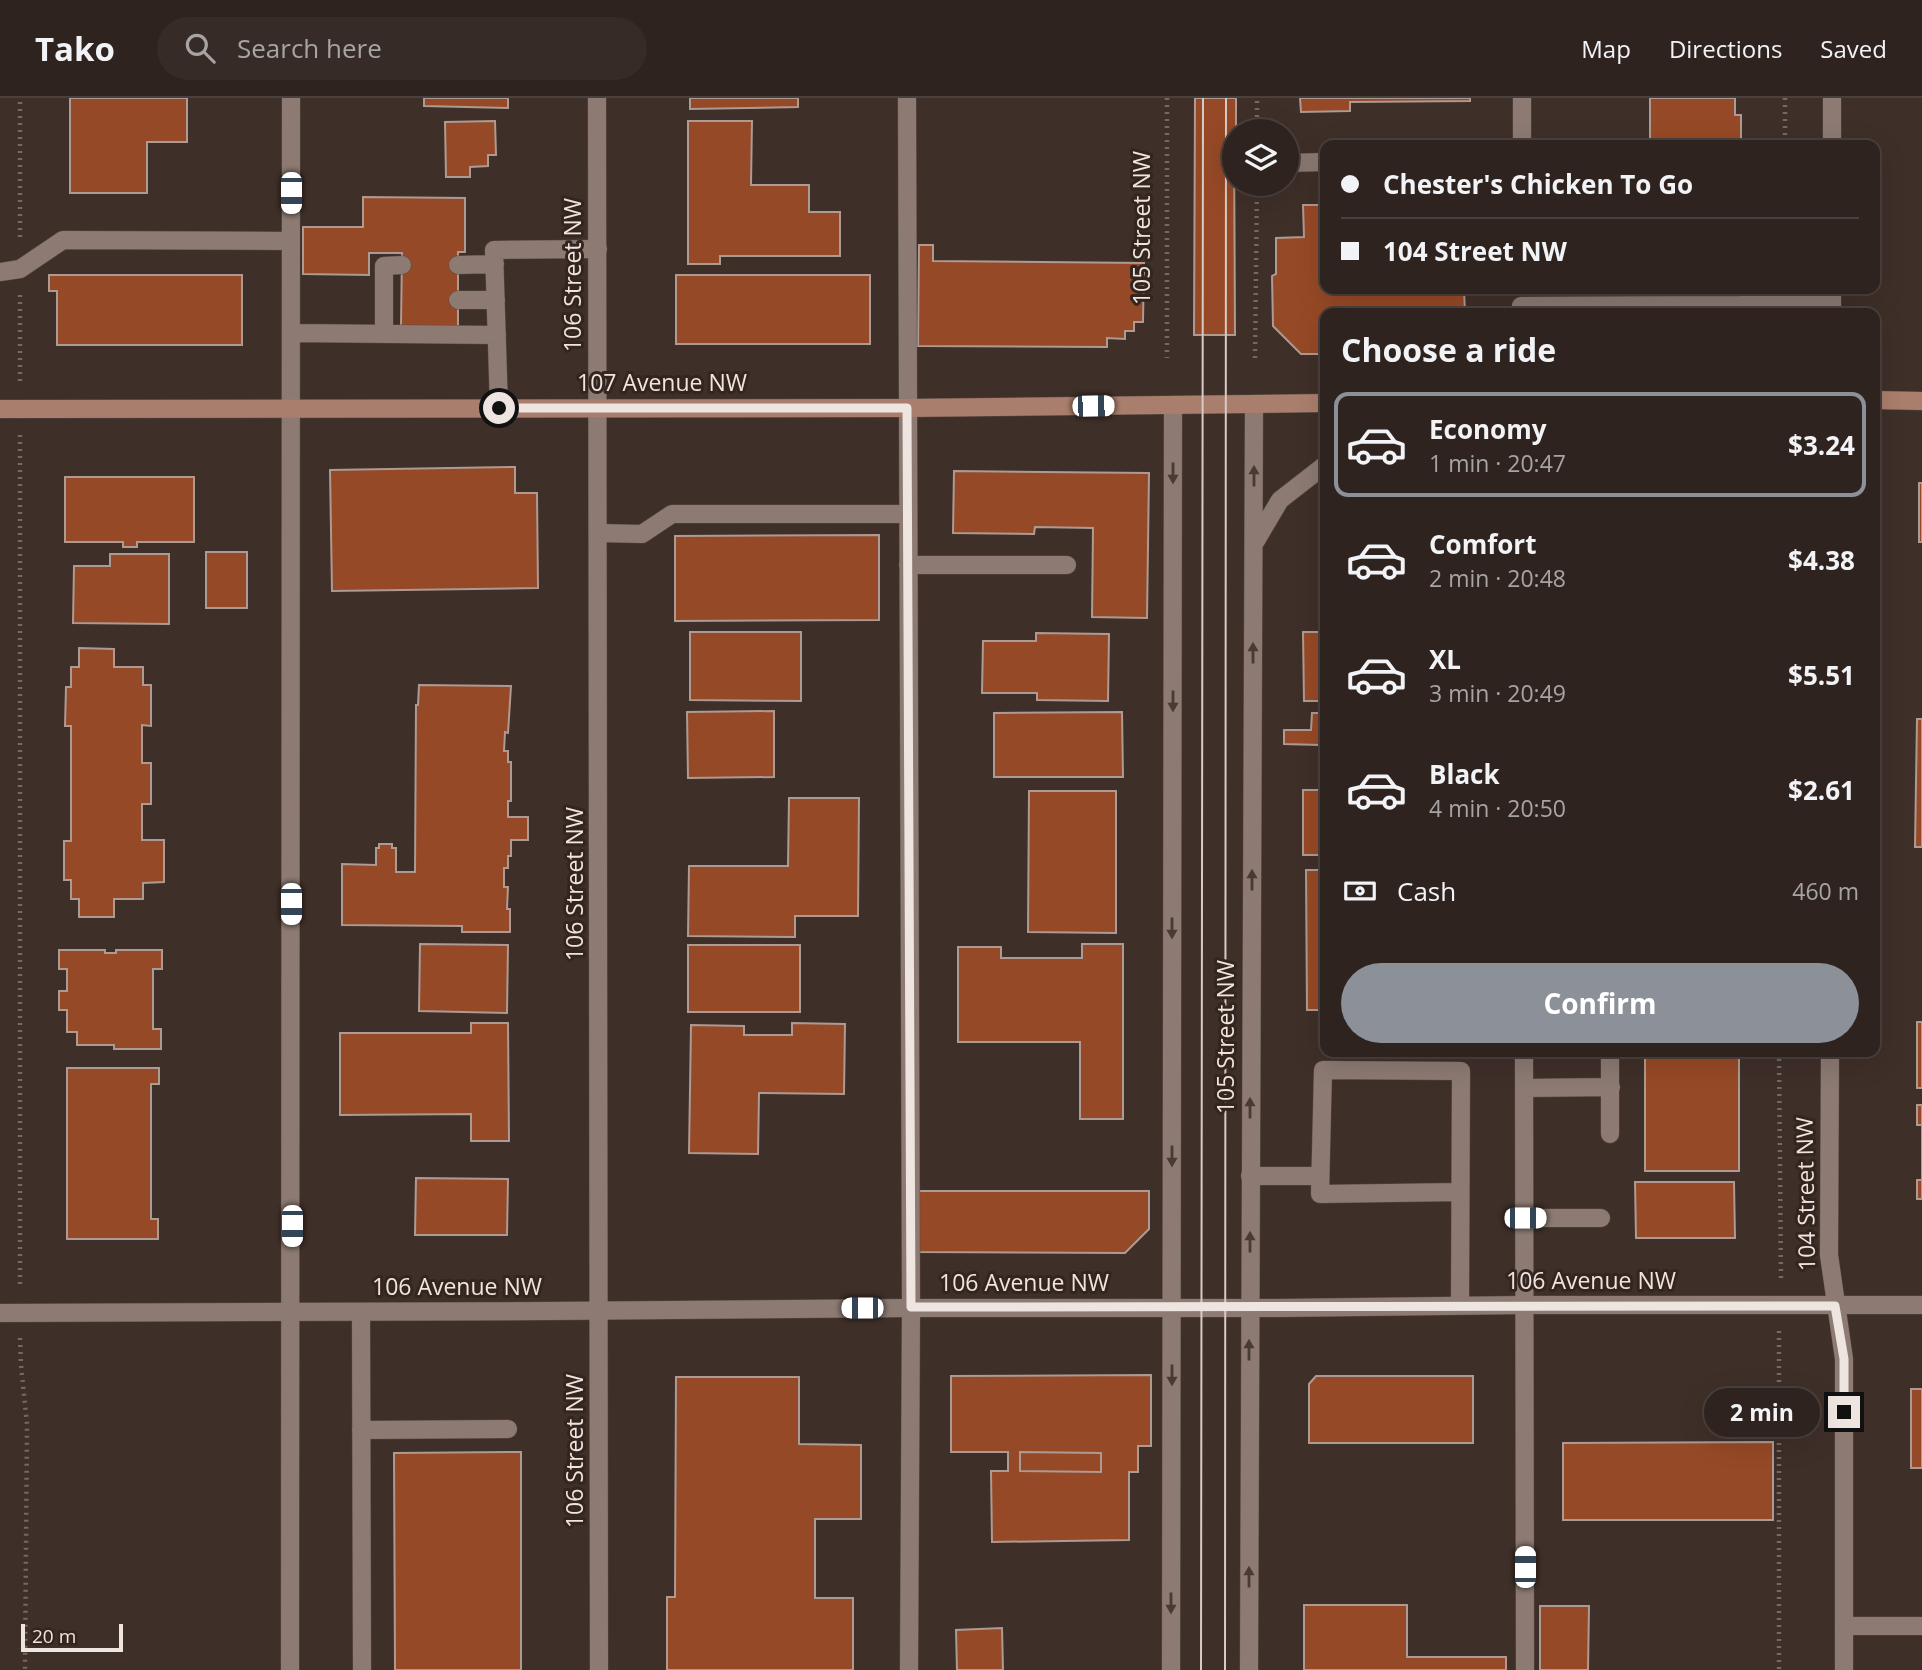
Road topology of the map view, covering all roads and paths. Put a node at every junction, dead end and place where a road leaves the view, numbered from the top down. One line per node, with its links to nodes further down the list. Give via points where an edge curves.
1 (20, 98): 22 (path)
2 (291, 98): 17 (street)
3 (597, 98): 18 (street, 106 Street NW)
4 (907, 98): 43 (street)
5 (1167, 98): 33 (path, 105 Street NW)
6 (1257, 98): 10 (path)
7 (1521, 98): 11 (street)
8 (1785, 98): 12 (path)
9 (1832, 98): 13 (street)
10 (1257, 119)
11 (1521, 140)
12 (1785, 140)
13 (1832, 140)
14 (1320, 162): 15 (street)
15 (1299, 163)
16 (1257, 196): 34 (path)
17 (291, 241): 22 (street, via 63,240); 30 (street)
18 (598, 250): 19 (street, via 494,250); 40 (street, 106 Street NW)
19 (495, 264): 21 (street); 26 (street)
20 (402, 265): 31 (street, via 384,266 393,301)
21 (458, 265)
22 (20, 269): 23 (street); 45 (path)
23 (0, 272)
24 (1832, 299): 29 (street)
25 (458, 300): 26 (street)
26 (496, 300): 32 (street)
27 (1521, 303): 28 (street)
28 (1704, 308)
29 (1749, 308)
30 (292, 333): 31 (street); 41 (street)
31 (384, 334): 32 (street)
32 (498, 335): 42 (street)
33 (1167, 358)
34 (1255, 358)
35 (1880, 400): 36 (main road)
36 (1922, 401)
37 (1320, 403): 38 (main road, 107 Avenue NW)
38 (1254, 404): 39 (main road, 107 Avenue NW); 49 (street, 105 Street NW, one-way to 38)
39 (1173, 405): 43 (main road, 107 Avenue NW); 70 (street, one-way to 70)
40 (598, 407): 42 (main road, 107 Avenue NW); 43 (main road, 107 Avenue NW); 48 (street, 106 Street NW)
41 (290, 408): 42 (main road, 107 Avenue NW); 45 (main road, 107 Avenue NW); 75 (street)
42 (499, 408)
43 (907, 408): 47 (street)
44 (0, 409): 45 (main road, 107 Avenue NW)
45 (20, 409): 74 (path)
46 (1320, 469): 49 (street, via 1280,500)
47 (907, 514): 48 (street, via 672,514 642,534); 50 (street)
48 (598, 533): 72 (street, 106 Street NW)
49 (1254, 544): 60 (street, 105 Street NW, one-way to 49)
50 (908, 565): 51 (street); 69 (street)
51 (1068, 565)
52 (1524, 1057): 57 (street)
53 (1610, 1057): 56 (street)
54 (1779, 1057): 67 (path)
55 (1830, 1057): 68 (street, 104 Street NW, via 1829,1255)
56 (1611, 1087): 57 (street); 58 (street)
57 (1524, 1088): 62 (street)
58 (1610, 1134)
59 (1320, 1175): 60 (street); 61 (street, via 1320,1194); 61 (street, via 1323,1069 1461,1071)
60 (1250, 1176): 71 (street, 105 Street NW, one-way to 60)
61 (1460, 1192): 64 (street)
62 (1525, 1218): 63 (street); 65 (street)
63 (1601, 1218)
64 (1460, 1305): 65 (street, 106 Avenue NW); 71 (street, 106 Avenue NW)
65 (1525, 1305): 67 (street, 106 Avenue NW); 88 (street)
66 (1922, 1305): 68 (street, 106 Avenue NW)
67 (1779, 1306): 68 (street, 106 Avenue NW); 89 (path)
68 (1835, 1306): 79 (street, 104 Street NW, via 1844,1359)
69 (911, 1307): 70 (street, 106 Avenue NW); 72 (street, 106 Avenue NW); 85 (street)
70 (1172, 1307): 71 (street, 106 Avenue NW); 86 (street, one-way to 86)
71 (1249, 1307): 87 (street, 105 Street NW, one-way to 71)
72 (600, 1310): 76 (street, 106 Avenue NW); 84 (street, 106 Street NW)
73 (0, 1312): 74 (street, 106 Avenue NW)
74 (20, 1312): 75 (street, 106 Avenue NW); 81 (path, via 27,1424)
75 (292, 1312): 76 (street, 106 Avenue NW); 82 (street)
76 (361, 1312): 78 (street)
77 (508, 1429): 78 (street)
78 (361, 1430): 83 (street)
79 (1844, 1626): 80 (street); 90 (street, 104 Street NW)
80 (1922, 1626)
81 (25, 1670)
82 (290, 1670)
83 (362, 1670)
84 (599, 1670)
85 (909, 1670)
86 (1171, 1670)
87 (1249, 1670)
88 (1525, 1670)
89 (1779, 1670)
90 (1844, 1670)

